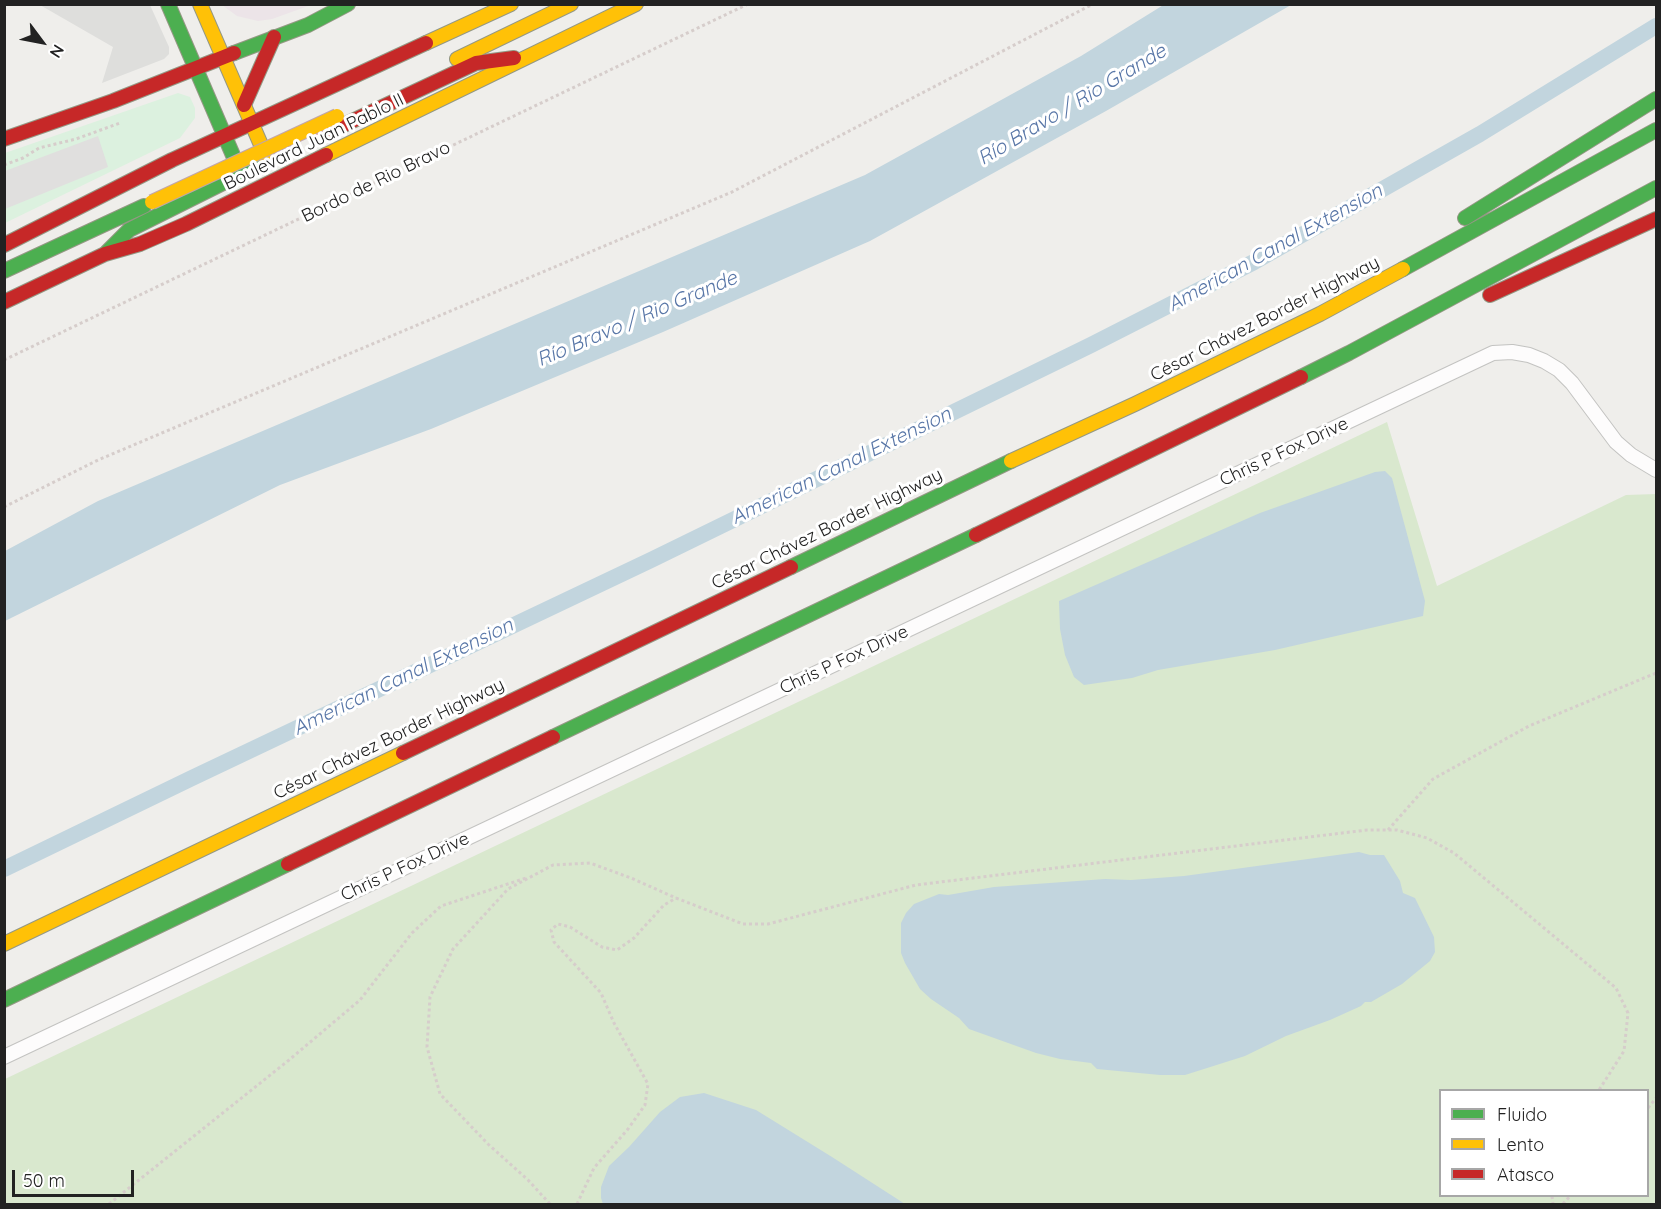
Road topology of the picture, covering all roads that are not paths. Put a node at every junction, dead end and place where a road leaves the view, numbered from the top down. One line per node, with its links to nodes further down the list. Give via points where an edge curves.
1 (168, 4): 10 (main road)
2 (200, 4): 9 (main road)
3 (348, 4): 7 (main road, via 309,25)
4 (511, 4): 11 (main road)
5 (571, 4): 27 (main road, Boulevard Juan Pablo II, bridge)
6 (636, 4): 8 (main road, Boulevard Juan Pablo II)
7 (274, 37): 9 (main road); 13 (main road)
8 (534, 56): 16 (main road, via 476,63); 26 (main road, Boulevard Juan Pablo II, via 186,224)
9 (223, 57): 10 (main road); 13 (main road)
10 (195, 69): 17 (main road); 18 (main road)
11 (309, 97): 14 (main road); 16 (main road, via 308,124 314,131)
12 (1656, 99): 29 (main road, via 1408,253)
13 (244, 105): 14 (main road)
14 (253, 123): 17 (main road); 20 (main road)
15 (1656, 130): 29 (main road, César Chávez Border Highway)
16 (326, 134): 20 (main road)
17 (224, 136): 19 (main road); 21 (main road)
18 (4, 139)
19 (172, 160): 23 (main road, via 197,173 201,185); 25 (main road)
20 (268, 161): 21 (main road)
21 (241, 174): 23 (main road)
22 (1656, 188): 30 (main road)
23 (190, 198): 26 (main road, via 129,230)
24 (1656, 219): 30 (main road, via 1474,302)
25 (4, 245)
26 (105, 254): 28 (main road, Boulevard Juan Pablo II)
27 (4, 271)
28 (4, 302)
29 (1320, 314): 32 (main road, César Chávez Border Highway)
30 (1349, 353): 33 (main road)
31 (1656, 470): 34 (street, Chris P Fox Drive, via 1616,442 1559,370 1530,355 1493,353)
32 (4, 944)
33 (4, 1000)
34 (4, 1057)

